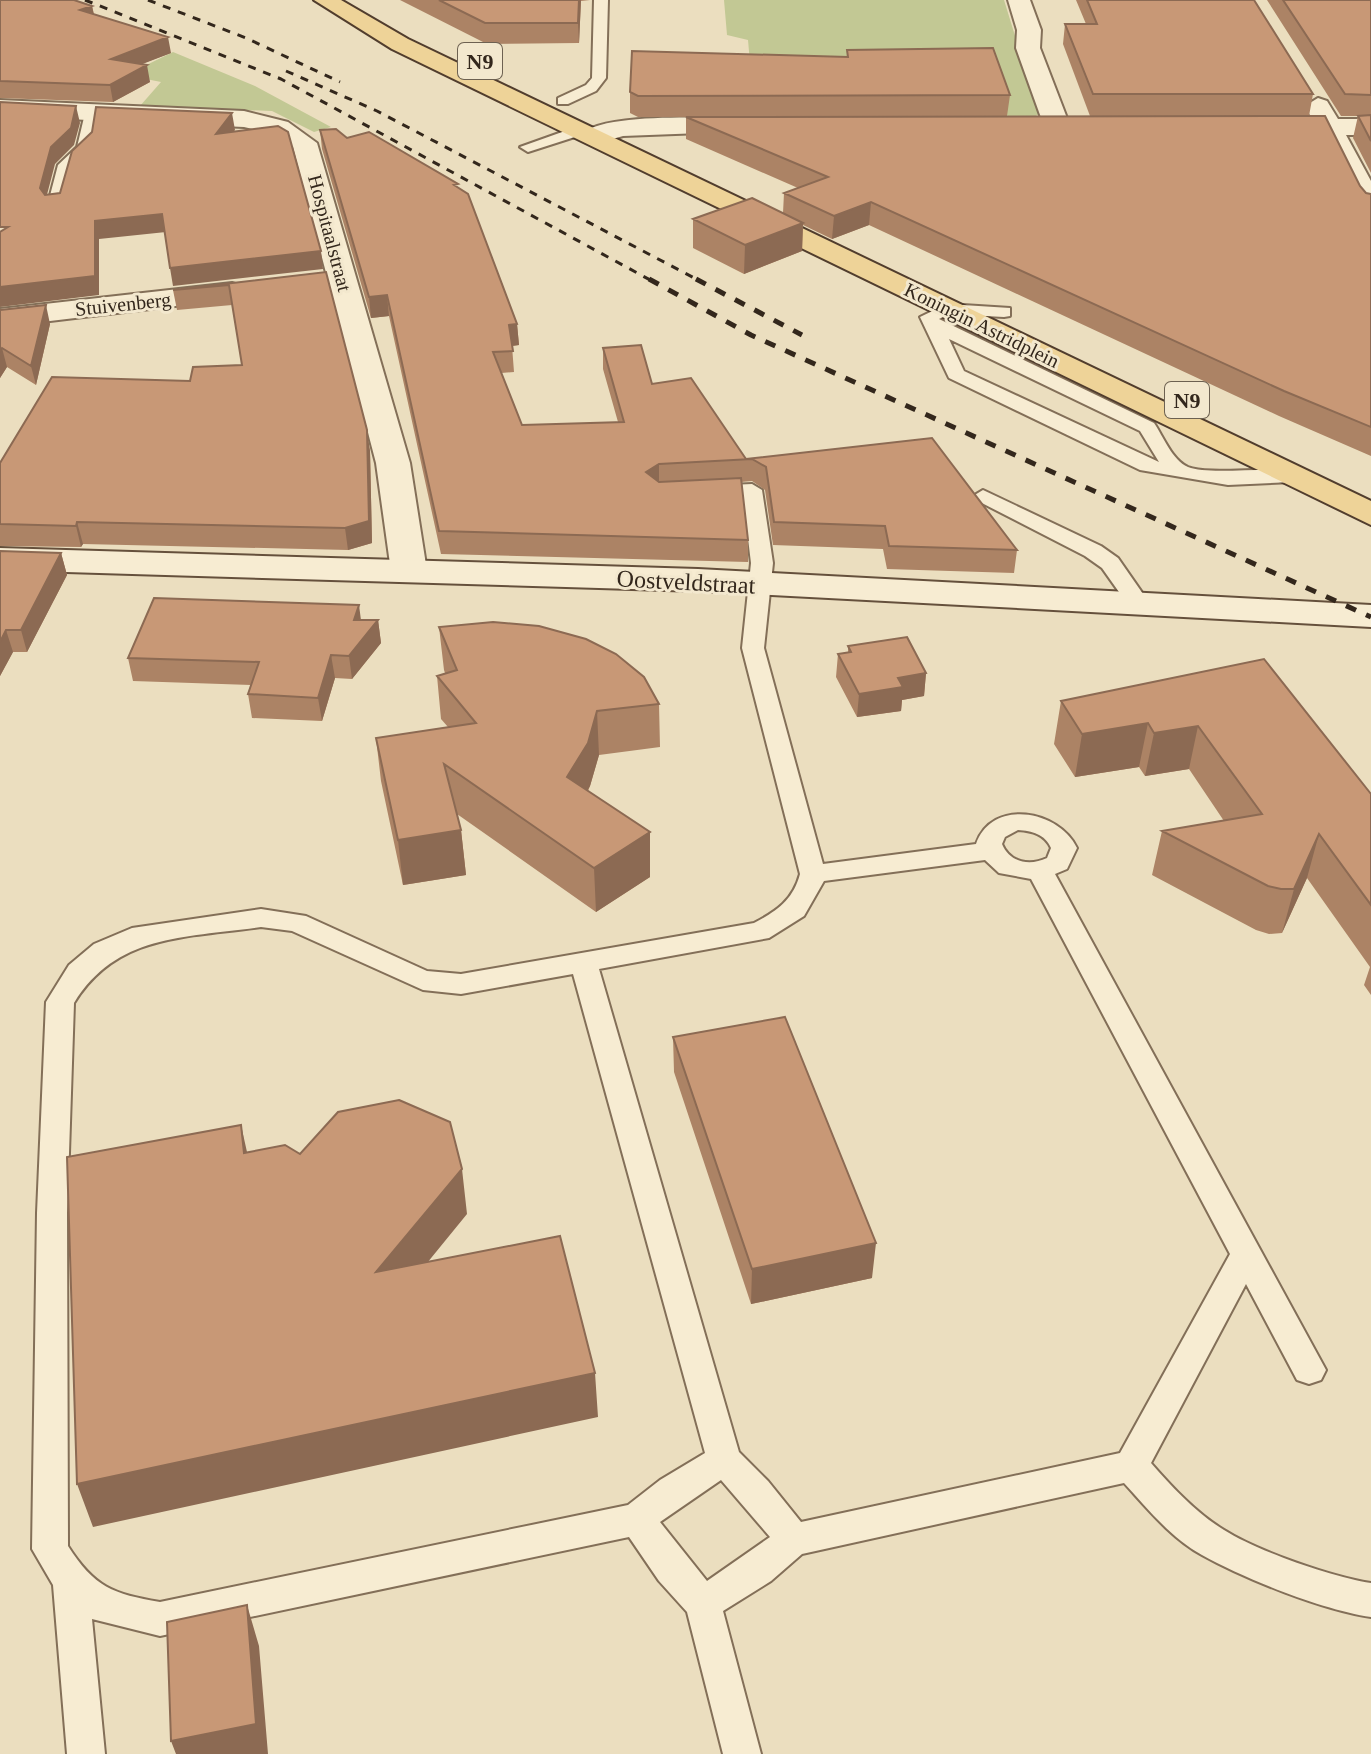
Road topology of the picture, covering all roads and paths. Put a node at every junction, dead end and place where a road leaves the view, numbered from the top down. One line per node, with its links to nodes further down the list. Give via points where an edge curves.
1 (325, 0): 19 (main road, N9, via 400,44)
2 (351, 0): 7 (main road, N9)
3 (601, 0): 7 (lane, via 599,78 591,88)
4 (1019, 0): 12 (street, via 1029,30 1028,48)
5 (0, 84): 9 (street)
6 (1307, 89): 16 (street)
7 (563, 101): 18 (main road, N9)
8 (0, 108): 9 (street, Hospitaalstraat)
9 (56, 110): 10 (street, Hospitaalstraat)
10 (91, 112): 21 (lane, via 84,149 66,165); 23 (street, Hospitaalstraat, via 244,119 267,123 301,140 308,149)
11 (774, 126): 18 (street)
12 (1057, 126): 13 (street); 15 (street)
13 (1087, 126)
14 (1239, 126): 16 (street)
15 (1030, 127)
16 (1331, 127): 17 (street); 22 (street)
17 (1371, 127)
18 (621, 128): 19 (street); 26 (main road, Koningin Astridplein / N9)
19 (586, 134): 20 (lane); 27 (main road, Koningin Astridplein / N9)
20 (528, 147)
21 (55, 207)
22 (1371, 207)
23 (342, 279): 24 (street); 46 (street, Hospitaalstraat, via 393,463)
24 (311, 283)
25 (264, 288): 28 (street, Stuivenberg)
26 (1004, 312): 27 (lane); 41 (main road, Koningin Astridplein / N9)
27 (940, 317): 29 (lane); 33 (lane, via 956,374); 40 (main road, Koningin Astridplein / N9)
28 (0, 318)
29 (977, 346): 30 (lane); 33 (lane)
30 (1011, 362): 31 (lane); 35 (lane)
31 (1043, 377): 32 (lane); 36 (lane)
32 (1076, 393): 34 (lane); 37 (lane)
33 (1005, 398): 35 (lane)
34 (1111, 410): 38 (lane); 39 (lane, via 1147,427)
35 (1036, 413): 36 (lane)
36 (1076, 432): 37 (lane)
37 (1107, 448): 38 (lane)
38 (1147, 466): 39 (lane)
39 (1182, 473): 40 (lane, via 1228,479)
40 (1293, 476): 44 (main road, Koningin Astridplein / N9)
41 (1371, 488)
42 (690, 493): 47 (lane, via 752,490)
43 (983, 496): 48 (lane, via 1093,551 1110,563)
44 (1371, 514)
45 (0, 559): 46 (street, Oostveldstraat)
46 (409, 571): 47 (street, Oostveldstraat)
47 (761, 586): 48 (street, Oostveldstraat); 52 (lane, via 753,648)
48 (1139, 604): 49 (street, Oostveldstraat)
49 (1371, 616)
50 (991, 851): 51 (lane, via 1016,869); 51 (lane, via 991,836 1007,825 1043,826 1061,839 1064,848 1058,863); 52 (lane)
51 (1040, 871): 54 (lane)
52 (813, 874): 53 (lane, via 809,893 791,915 760,931)
53 (584, 963): 56 (lane); 60 (lane, via 461,984 423,980 297,922 261,918 141,935 104,951 79,972 60,1002 52,1213 50,1549)
54 (1246, 1255): 55 (lane); 57 (lane)
55 (1309, 1370)
56 (724, 1460): 58 (lane); 59 (lane)
57 (1131, 1466): 59 (lane); 61 (lane, via 1168,1507 1213,1543 1336,1595)
58 (637, 1519): 60 (lane, via 160,1619 109,1611); 62 (lane)
59 (793, 1540): 62 (lane)
60 (71, 1585): 63 (lane)
61 (1371, 1600)
62 (703, 1603): 64 (lane)
63 (86, 1754)
64 (742, 1754)

